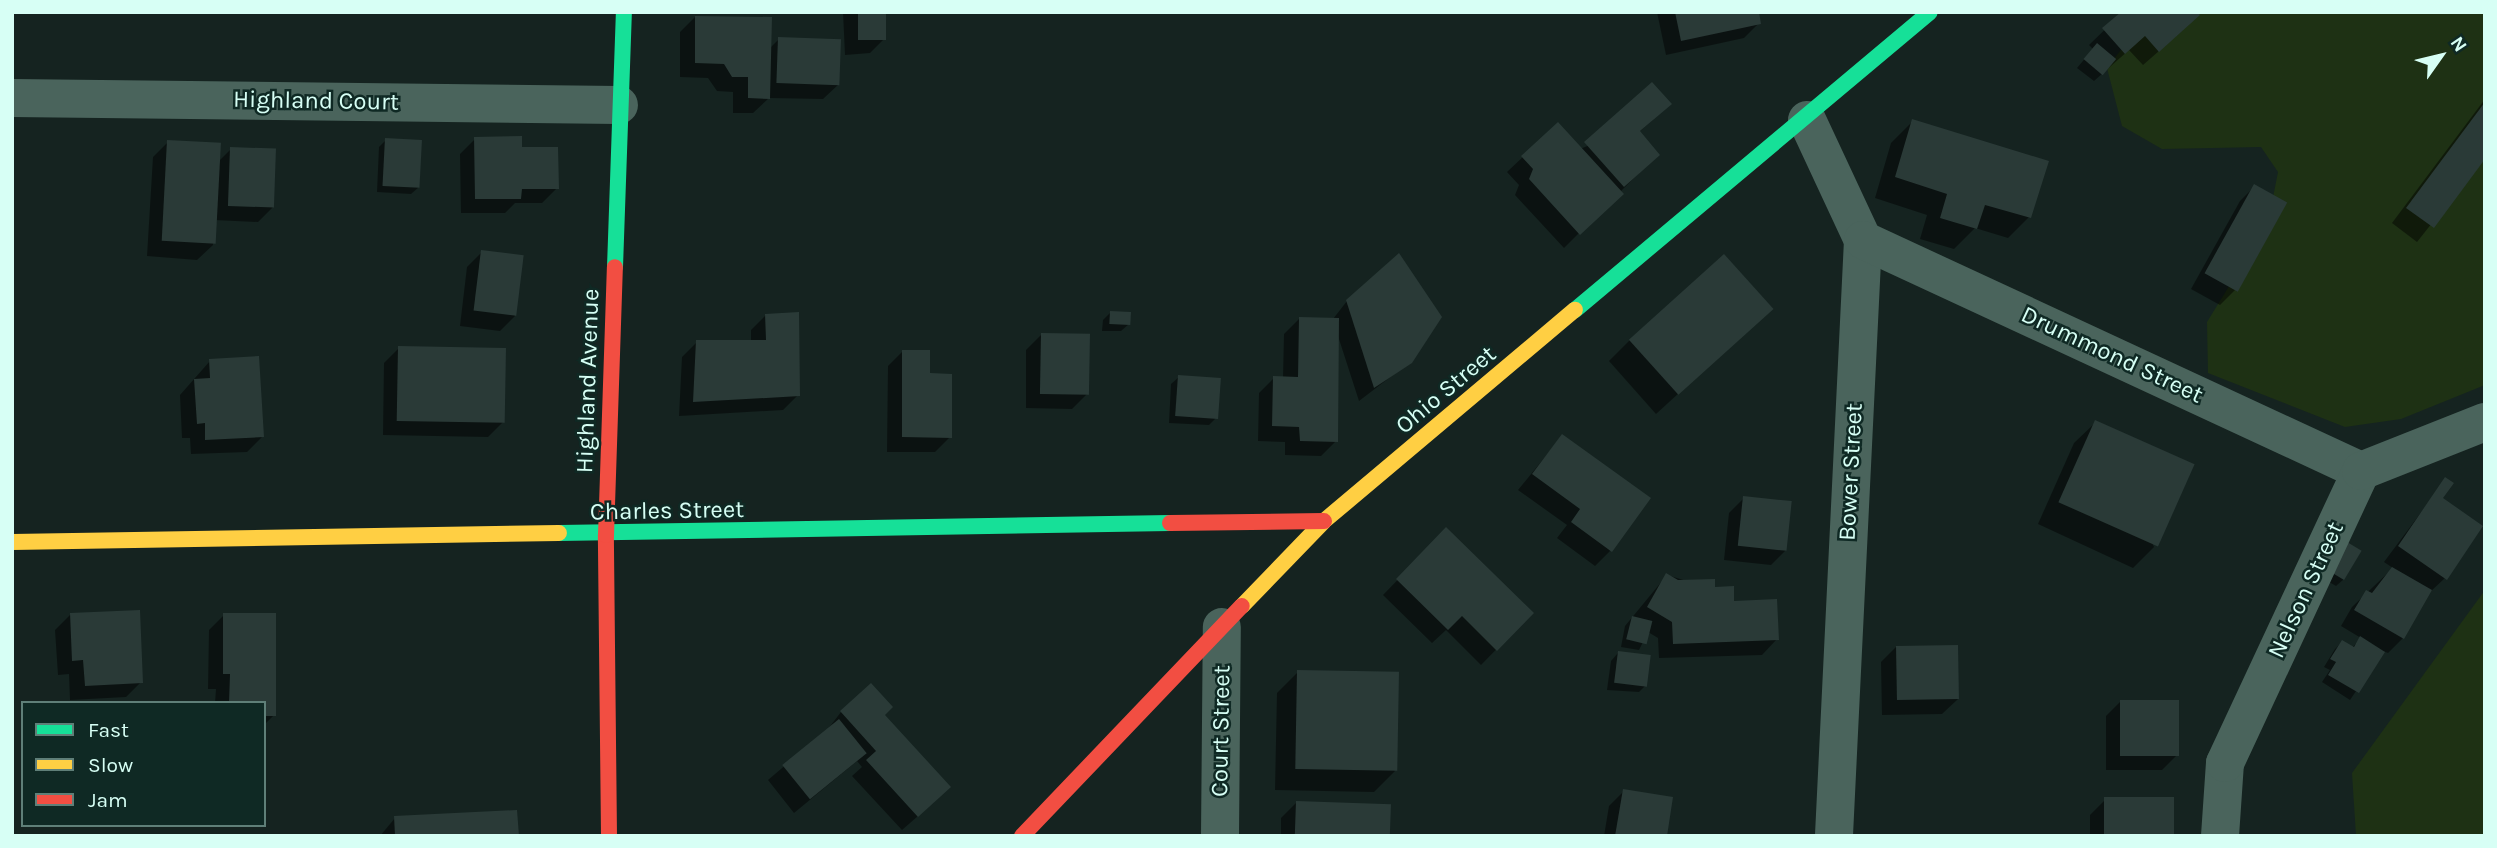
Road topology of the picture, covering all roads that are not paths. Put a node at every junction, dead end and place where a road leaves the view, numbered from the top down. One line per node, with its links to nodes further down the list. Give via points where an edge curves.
1 (624, 12): 4 (street, Highland Avenue)
2 (1930, 12): 5 (street, Ohio Street)
3 (12, 97): 4 (street, Highland Court)
4 (619, 105): 10 (street, Highland Avenue)
5 (1807, 120): 6 (street, Bower Street); 9 (street, Ohio Street)
6 (1863, 240): 8 (street, Drummond Street); 16 (street, Bower Street)
7 (2485, 422): 8 (street)
8 (2361, 471): 17 (street, Nelson Street, via 2225,762)
9 (1324, 521): 10 (street, Charles Street); 12 (street, Ohio Street)
10 (606, 535): 11 (street, Charles Street); 13 (street, Highland Avenue)
11 (12, 542)
12 (1222, 627): 14 (street, Ohio Street); 15 (street, Court Street)
13 (609, 836)
14 (1022, 836)
15 (1220, 836)
16 (1834, 836)
17 (2220, 836)

